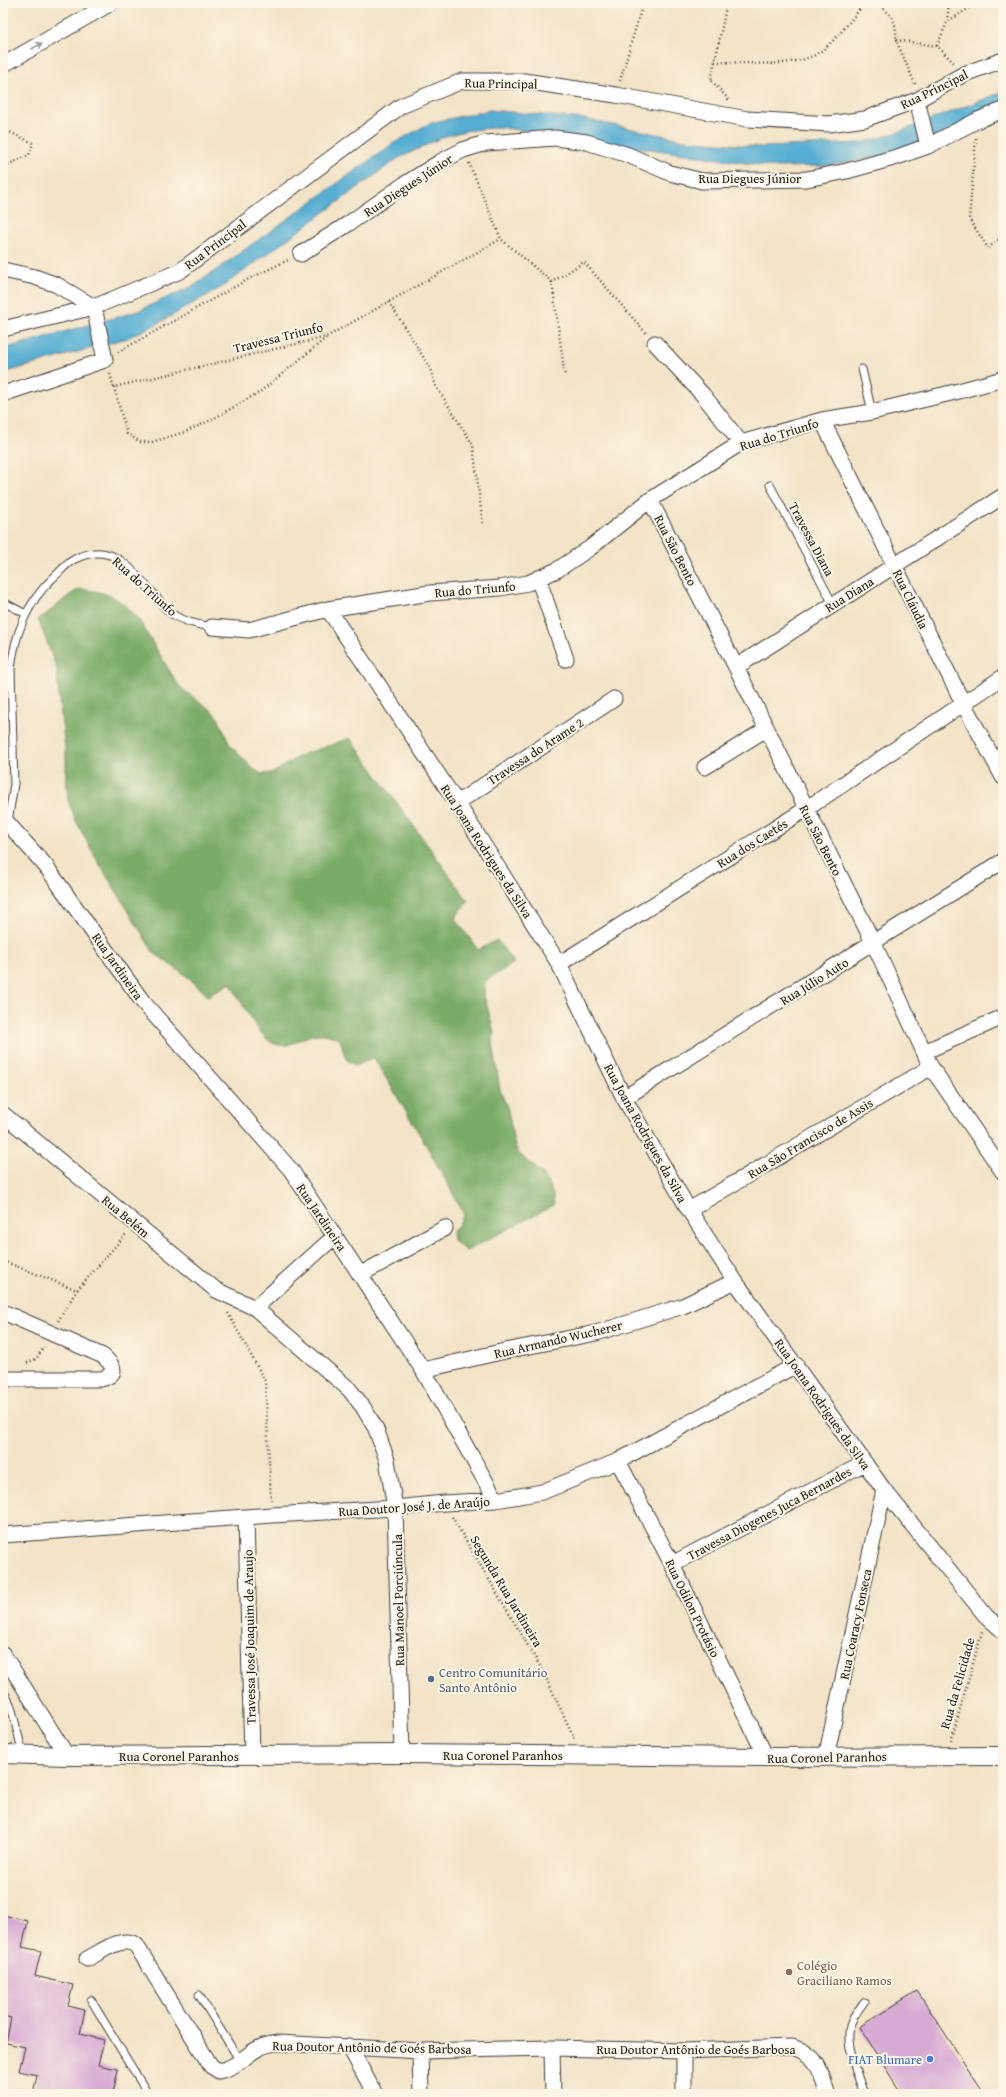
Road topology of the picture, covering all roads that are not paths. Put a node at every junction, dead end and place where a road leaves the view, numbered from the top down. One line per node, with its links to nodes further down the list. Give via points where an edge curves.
1 (111, 3): 3 (street, one-way to 1)
2 (1003, 60): 4 (street, Rua Principal, via 964,74)
3 (3, 65)
4 (917, 100): 6 (street); 9 (street, Rua Principal, via 865,119 830,124 747,119 524,81 462,81 401,106 180,271)
5 (1003, 110): 6 (street, Rua Diegues Júnior)
6 (928, 144): 7 (street, Rua Diegues Júnior, via 847,172 807,178 702,181 670,173 628,155 587,142 555,138 486,143 463,150 405,184)
7 (301, 254)
8 (3, 270): 9 (street, via 56,285)
9 (95, 311): 10 (street, Rua Principal); 14 (street, via 104,354)
10 (3, 329)
11 (655, 343): 17 (street, via 704,395)
12 (862, 369): 15 (lane)
13 (1003, 379): 15 (street, Rua do Triunfo)
14 (3, 394)
15 (872, 412): 16 (street, Rua do Triunfo)
16 (822, 420): 17 (street, Rua do Triunfo); 21 (street, Rua Cláudia)
17 (741, 443): 20 (street, Rua do Triunfo)
18 (770, 485): 24 (lane, Travessa Diana)
19 (1003, 496): 21 (street, Rua Diana)
20 (650, 500): 22 (street, Rua do Triunfo, via 590,548 557,570); 29 (street, Rua São Bento)
21 (895, 566): 24 (street, Rua Diana); 32 (street, Rua Cláudia)
22 (538, 578): 25 (street, Rua do Triunfo, via 528,583 500,588 430,593); 28 (street)
23 (3, 602): 26 (lane)
24 (834, 604): 29 (street, Rua Diana)
25 (328, 609): 27 (street, Rua do Triunfo, via 248,630); 36 (street, Rua Joana Rodrigues da Silva)
26 (26, 614): 27 (lane, Rua do Triunfo, via 45,586 72,560 94,551 116,556 171,613 193,624); 38 (lane, Rua Jardineira, via 12,653 14,784)
27 (212, 627)
28 (566, 659)
29 (736, 667): 33 (street, Rua São Bento)
30 (1003, 678): 32 (street, Rua dos Caetés)
31 (614, 699): 36 (street, Travessa do Arame 2)
32 (963, 703): 35 (street, Rua Cláudia); 37 (street, Rua dos Caetés)
33 (766, 729): 34 (street); 37 (street, Rua São Bento)
34 (705, 766)
35 (1003, 777)
36 (457, 803): 41 (street, Rua Joana Rodrigues da Silva)
37 (806, 809): 40 (street, Rua São Bento); 41 (street, Rua dos Caetés)
38 (5, 820): 50 (street, Rua Jardineira, via 45,865 143,1002 291,1170)
39 (1003, 861): 40 (street, Rua Júlio Auto)
40 (874, 944): 43 (street, Rua São Bento); 45 (street, Rua Júlio Auto)
41 (559, 964): 45 (street, Rua Joana Rodrigues da Silva)
42 (1003, 1017): 43 (street)
43 (924, 1052): 44 (street, Rua São Bento)
44 (931, 1067): 47 (street, Rua São Bento); 48 (street, Rua São Francisco de Assis)
45 (624, 1098): 48 (street, Rua Joana Rodrigues da Silva)
46 (3, 1114): 53 (street, Rua Belém, via 216,1290)
47 (1003, 1172)
48 (689, 1210): 52 (street, Rua Joana Rodrigues da Silva)
49 (445, 1228): 51 (street)
50 (336, 1236): 51 (street, Rua Jardineira); 53 (street)
51 (361, 1274): 56 (street, Rua Jardineira)
52 (735, 1281): 55 (street, Rua Joana Rodrigues da Silva); 56 (street, Rua Armando Wucherer, via 683,1306 596,1333 505,1350)
53 (255, 1308): 62 (street, Rua Manoel Porciúncula, via 349,1389 363,1407 376,1429 387,1460)
54 (3, 1312): 57 (street, via 103,1356 112,1365 112,1374 108,1377)
55 (796, 1365): 58 (street, Rua Doutor José J. de Araújo); 59 (street, Rua Joana Rodrigues da Silva)
56 (423, 1370): 61 (street, Rua Jardineira)
57 (3, 1379)
58 (618, 1461): 61 (street, Rua Doutor José J. de Araújo, via 542,1492); 65 (street, Rua Odilon Protásio)
59 (865, 1463): 60 (street, Rua Joana Rodrigues da Silva); 65 (street, Travessa Diogenes Juca Bernardes)
60 (884, 1490): 66 (street, Rua Joana Rodrigues da Silva, via 986,1616); 76 (street, Rua Coaracy Fonseca)
61 (496, 1500): 62 (street, Rua Doutor José J. de Araújo)
62 (395, 1508): 63 (street, Rua Doutor José J. de Araújo); 70 (street, Rua Manoel Porciúncula)
63 (246, 1517): 64 (street, Rua Doutor José J. de Araújo); 73 (street, Travessa José Joaquim de Araujo)
64 (3, 1535)
65 (672, 1564): 75 (street, Rua Odilon Protásio)
66 (1003, 1631)
67 (3, 1654): 72 (street)
68 (3, 1690): 71 (lane, via 11,1706)
69 (3, 1754): 71 (street, Rua Coronel Paranhos)
70 (402, 1754): 73 (street, Rua Coronel Paranhos); 75 (street, Rua Coronel Paranhos)
71 (23, 1755): 72 (street, Rua Coronel Paranhos)
72 (67, 1756): 73 (street, Rua Coronel Paranhos)
73 (252, 1756)
74 (1003, 1756): 76 (street, Rua Coronel Paranhos)
75 (766, 1757): 76 (street, Rua Coronel Paranhos)
76 (826, 1757)
77 (87, 1960): 85 (street, Rua Doutor Antônio de Goés Barbosa, via 120,1942 131,1942 136,1945 211,2066 219,2071 233,2067)
78 (199, 1995): 85 (lane)
79 (92, 2000): 86 (lane)
80 (864, 2002): 92 (lane, via 850,2025 848,2034)
81 (349, 2046): 83 (street, Rua Doutor Antônio de Goés Barbosa); 85 (street, Rua Doutor Antônio de Goés Barbosa, via 268,2044 258,2047); 87 (street)
82 (552, 2048): 83 (street, Rua Doutor Antônio de Goés Barbosa); 84 (street, Rua Doutor Antônio de Goés Barbosa); 89 (street)
83 (420, 2051): 88 (street)
84 (684, 2051): 90 (street); 91 (street, Rua Doutor Antônio de Goés Barbosa, via 792,2047 804,2050 810,2054 822,2073)
85 (240, 2061)
86 (148, 2094)
87 (376, 2094)
88 (421, 2094)
89 (553, 2094)
90 (684, 2094)
91 (827, 2094)
92 (864, 2094)

